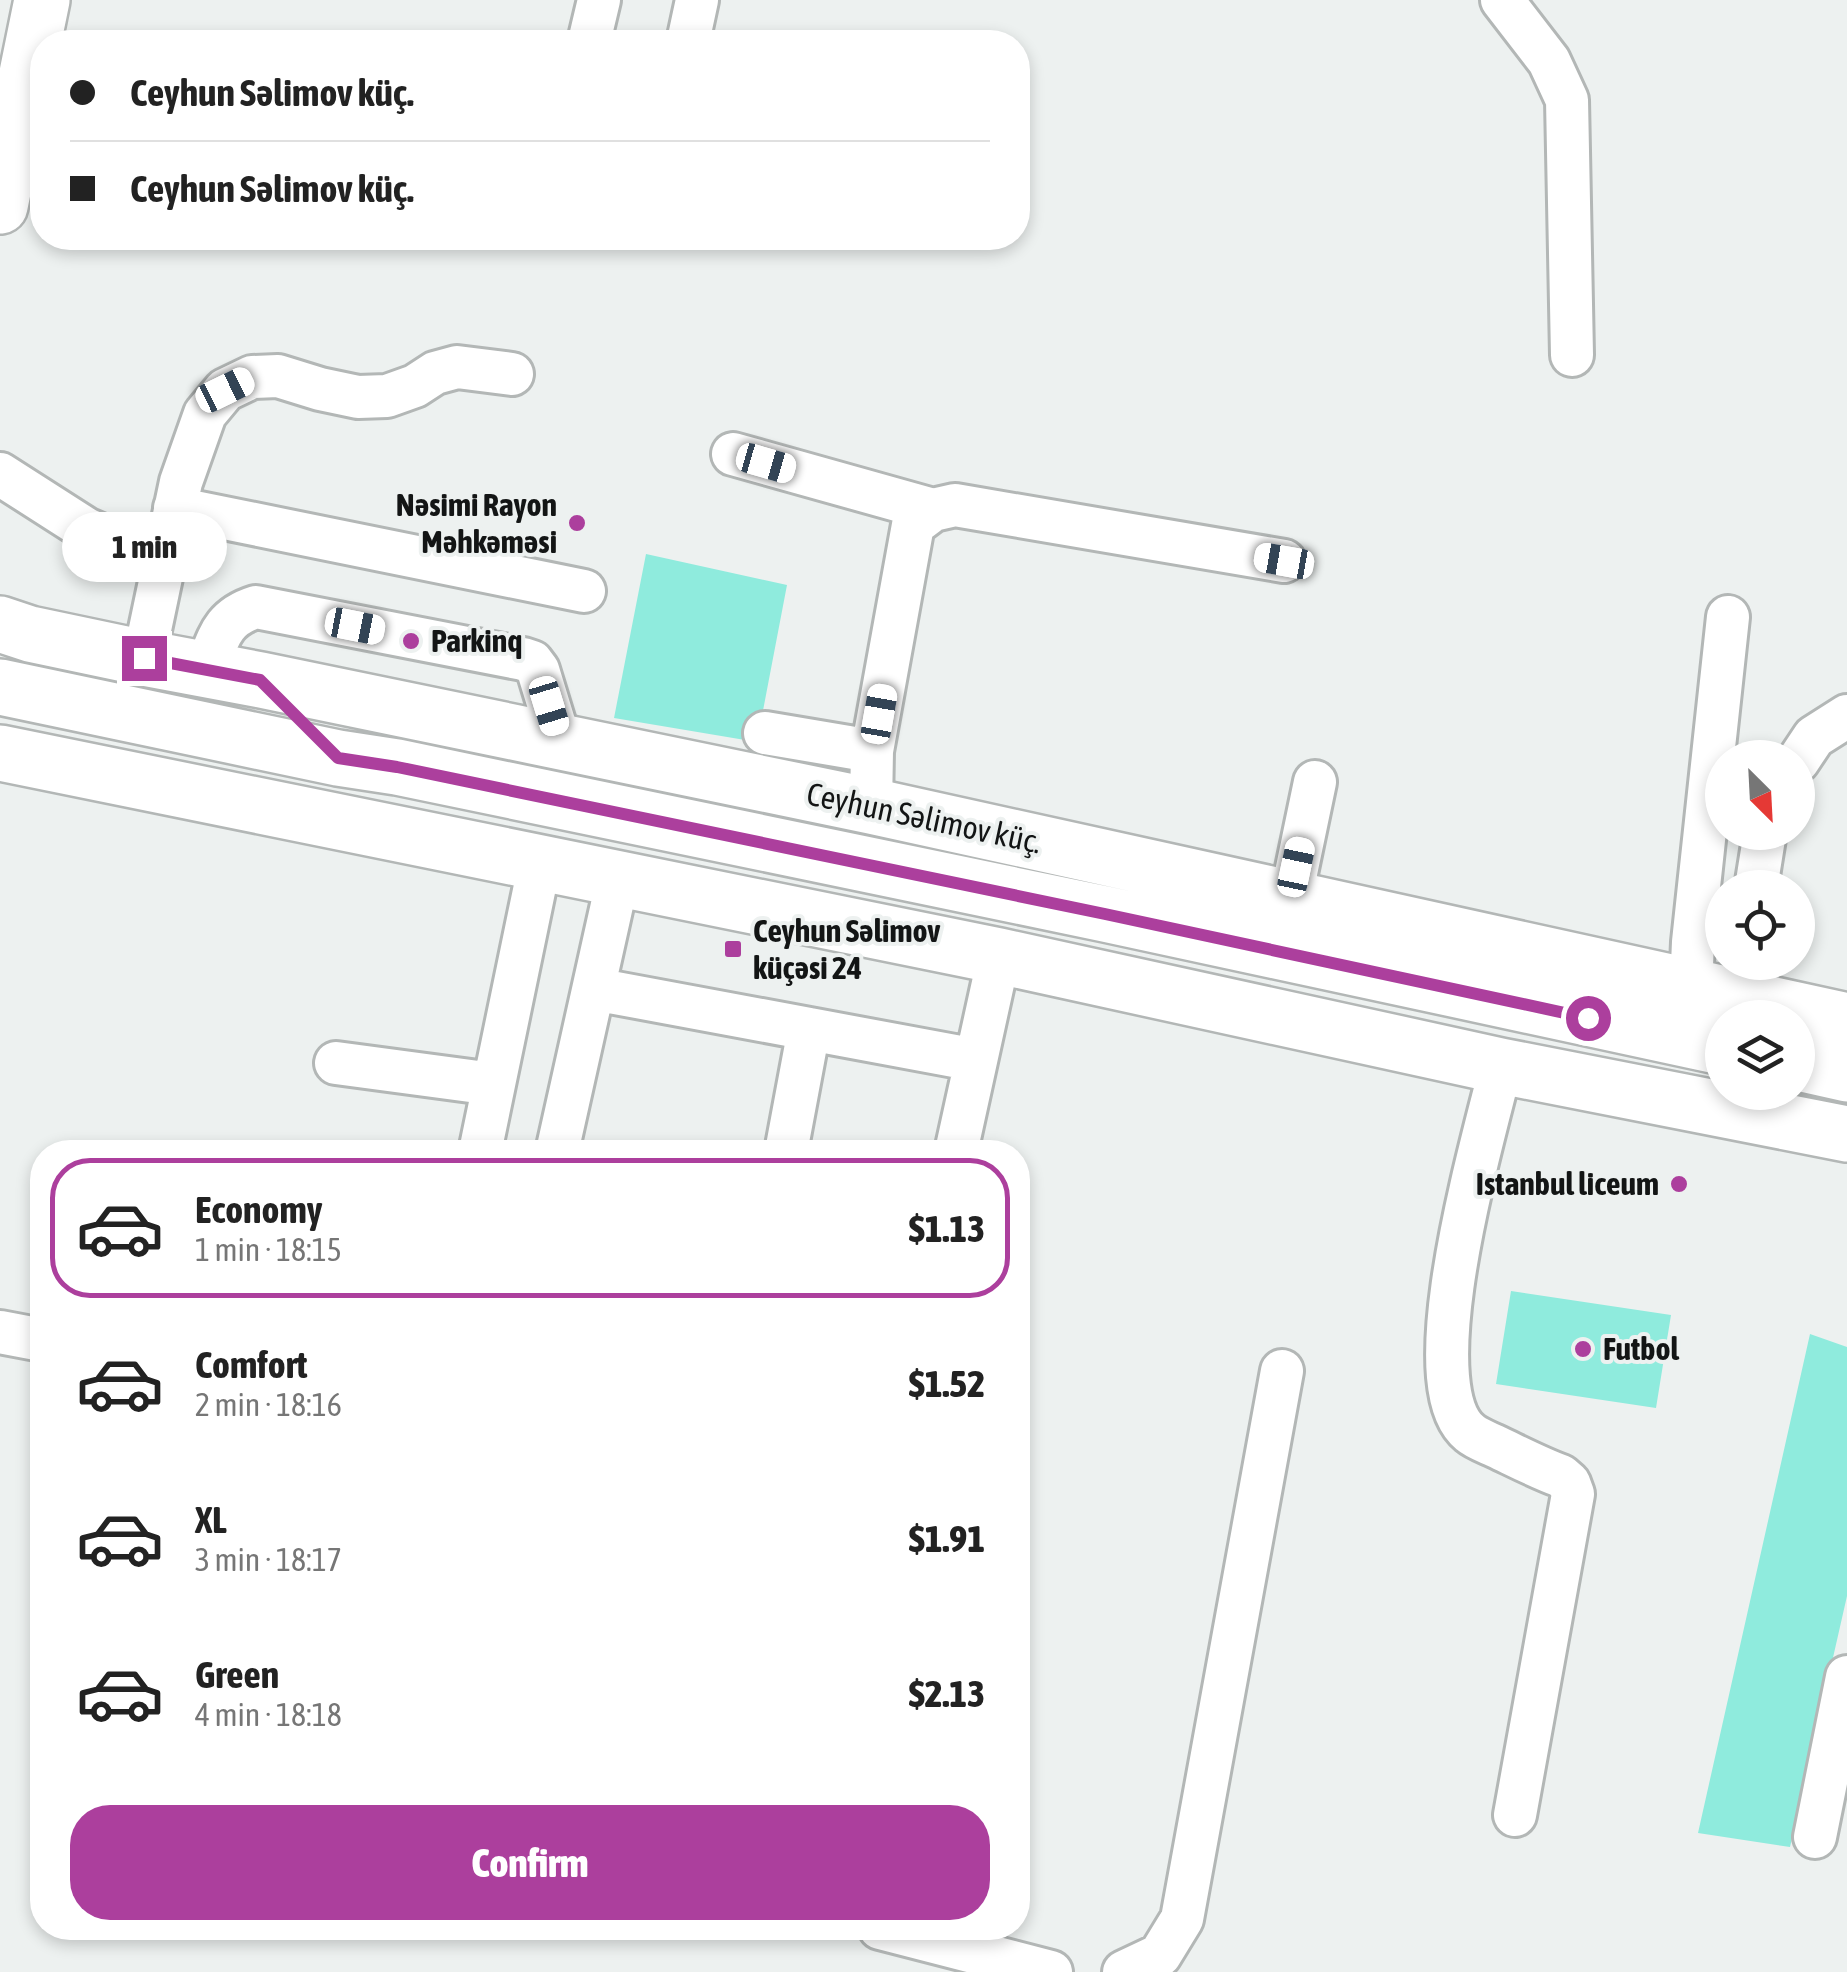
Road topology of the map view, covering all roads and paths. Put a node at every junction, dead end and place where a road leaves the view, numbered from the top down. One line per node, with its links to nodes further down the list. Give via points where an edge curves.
1 (42, 0): 5 (main road)
2 (599, 0): 6 (lane)
3 (697, 0): 7 (lane)
4 (1502, 0): 10 (lane, via 1549,61 1567,100)
5 (36, 30)
6 (592, 30)
7 (691, 30)
8 (30, 59): 9 (main road)
9 (0, 206)
10 (1572, 355)
11 (512, 374): 14 (lane, via 457,367 387,396 358,397 278,376 252,377 225,390 205,414)
12 (734, 454): 15 (lane)
13 (0, 474): 16 (lane, via 86,529)
14 (176, 508): 16 (lane); 18 (lane)
15 (933, 510): 17 (lane, via 955,505); 31 (lane, via 913,524)
16 (165, 554): 21 (lane)
17 (1284, 561)
18 (584, 591)
19 (1728, 618): 41 (lane, via 1692,942)
20 (0, 624): 21 (main road, Ceyhun Səlimov küç.)
21 (144, 658): 22 (main road, Ceyhun Səlimov küç.)
22 (206, 670): 23 (main road, Ceyhun Səlimov küç.); 29 (lane, via 224,626 256,607 523,659 538,670)
23 (260, 680): 26 (main road); 29 (main road, Ceyhun Səlimov küç.); 32 (main road)
24 (0, 687): 26 (main road, Ceyhun Səlimov küç.)
25 (1847, 716): 28 (lane)
26 (150, 718): 32 (main road, Ceyhun Səlimov küç.)
27 (765, 733): 31 (lane)
28 (1812, 740)
29 (560, 742): 34 (main road, Ceyhun Səlimov küç.)
30 (0, 752): 35 (main road)
31 (872, 752): 34 (lane)
32 (338, 758): 38 (main road, Ceyhun Səlimov küç.)
33 (1315, 782): 37 (lane)
34 (870, 806): 37 (main road, Ceyhun Səlimov küç.)
35 (540, 862): 36 (main road); 49 (lane)
36 (618, 878): 39 (main road); 40 (lane)
37 (1291, 897): 38 (main road); 41 (main road, Ceyhun Səlimov küç.)
38 (1105, 914): 41 (main road, Ceyhun Səlimov küç., via 1588,1018)
39 (999, 956): 44 (lane); 46 (main road)
40 (594, 989): 43 (lane); 52 (lane)
41 (1723, 998): 42 (main road, Ceyhun Səlimov küç.)
42 (1847, 1021)
43 (809, 1029): 44 (lane); 53 (lane)
44 (976, 1060): 54 (lane)
45 (336, 1063): 49 (lane)
46 (1501, 1066): 50 (main road); 59 (lane, via 1456,1258 1445,1358 1452,1400 1469,1433 1560,1476 1573,1494)
47 (1815, 1067): 48 (main road)
48 (1847, 1074)
49 (493, 1084): 51 (lane)
50 (1847, 1134)
51 (482, 1140)
52 (560, 1140)
53 (788, 1140)
54 (959, 1140)
55 (0, 1332): 56 (lane)
56 (30, 1338)
57 (1282, 1371): 63 (lane, via 1182,1919 1160,1954)
58 (1847, 1678): 60 (lane)
59 (1515, 1814)
60 (1815, 1837)
61 (927, 1940): 62 (lane)
62 (1051, 1972)
63 (1124, 1972)

